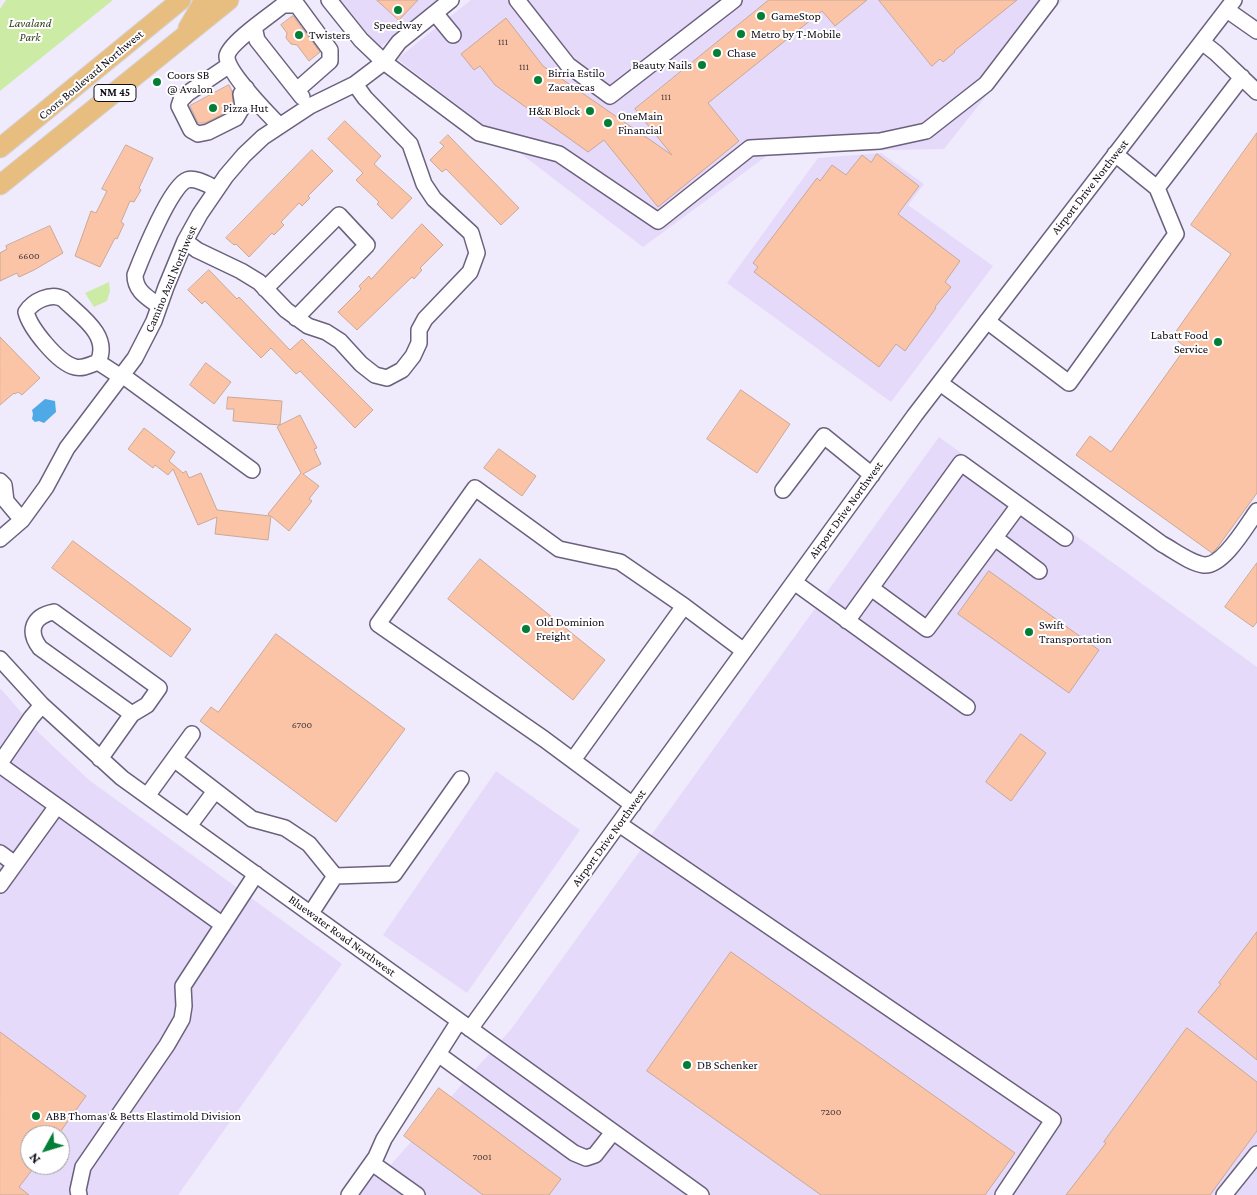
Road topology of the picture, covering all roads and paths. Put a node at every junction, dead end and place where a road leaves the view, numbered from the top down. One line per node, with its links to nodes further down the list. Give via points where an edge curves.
1 (180, 0): 25 (main road, Coors Boulevard Northwest / NM 45)
2 (207, 0): 14 (main road)
3 (229, 0): 14 (main road, NM 45)
4 (330, 0): 16 (street, via 361,40)
5 (451, 0): 10 (street, Camino Azul Northwest)
6 (516, 0): 7 (street, via 568,65 610,96)
7 (734, 0)
8 (1050, 0): 16 (street, via 986,84 926,131 880,141 750,148 658,221 559,154 479,133)
9 (1230, 5): 12 (street); 15 (street, Airport Drive Northwest)
10 (436, 12): 13 (street); 16 (street, Camino Azul Northwest, via 399,42)
11 (254, 27): 17 (street, via 230,49); 21 (street, via 257,40); 21 (street, via 284,5 297,6 330,50 330,60)
12 (1257, 31)
13 (452, 35)
14 (183, 37): 27 (main road, NM 45)
15 (1202, 42): 18 (street); 26 (street, Airport Drive Northwest)
16 (384, 62): 19 (street, Camino Azul Northwest)
17 (228, 66): 20 (street); 20 (street, via 181,100 179,106 191,130 198,134 208,132 236,118 243,106 241,94)
18 (1242, 78): 22 (street); 28 (street)
19 (355, 84): 23 (street, Camino Azul Northwest); 33 (street, via 410,144 424,184 434,199 471,233 477,252 470,272 425,319 413,356 402,370 387,378 375,375 361,364 340,341)
20 (246, 88): 24 (street)
21 (297, 90): 23 (street)
22 (1257, 92)
23 (310, 106): 24 (street, Camino Azul Northwest)
24 (280, 126): 29 (street, Camino Azul Northwest, via 244,155)
25 (0, 148)
26 (1115, 154): 28 (street); 34 (street, Airport Drive Northwest)
27 (0, 185)
28 (1157, 188): 34 (street, via 1176,234 1069,383)
29 (216, 189): 30 (street, Camino Azul Northwest); 32 (street, via 188,179 178,186 155,228 134,275 140,292)
30 (185, 241): 31 (street, via 242,271); 32 (street, Camino Azul Northwest)
31 (265, 289): 33 (street); 33 (street, via 339,215 367,245)
32 (159, 306): 36 (street, Camino Azul Northwest, via 142,346)
33 (296, 318)
34 (987, 321): 37 (street, Airport Drive Northwest)
35 (98, 362): 35 (street, via 82,368 73,367 52,352 28,321 26,312 30,306 50,296 63,299 97,332 102,347); 36 (street)
36 (122, 376): 38 (street); 45 (street, Camino Azul Northwest, via 67,448 46,487)
37 (940, 383): 39 (street, Airport Drive Northwest); 44 (street, via 1154,539 1190,559 1206,565 1215,563)
38 (252, 470)
39 (872, 474): 41 (street, via 824,436); 50 (street, Airport Drive Northwest)
40 (0, 481): 42 (street, via 4,485)
41 (783, 490)
42 (3, 503): 45 (street)
43 (1019, 505): 46 (street); 47 (street); 51 (street, via 961,463)
44 (1257, 511)
45 (22, 520): 48 (street, Camino Azul Northwest)
46 (995, 538): 49 (street); 51 (street, via 928,629)
47 (1065, 538)
48 (0, 539)
49 (1039, 571)
50 (794, 582): 53 (street); 54 (street, Airport Drive Northwest)
51 (871, 588): 53 (street)
52 (684, 606): 54 (street); 62 (street); 62 (street, via 620,562 559,549 475,488 378,624)
53 (847, 621): 57 (street)
54 (744, 652): 67 (street, Airport Drive Northwest)
55 (0, 659): 56 (street, Bluewater Road Northwest)
56 (42, 705): 60 (street, Bluewater Road Northwest); 63 (street)
57 (967, 707)
58 (132, 714): 58 (street, via 147,705 159,688 54,612 39,619 32,634 40,648); 60 (street)
59 (192, 734): 61 (street)
60 (100, 758): 66 (street, Bluewater Road Northwest)
61 (174, 760): 65 (street); 66 (street)
62 (572, 760): 67 (street)
63 (0, 764): 68 (street)
64 (461, 779): 74 (street, via 394,874)
65 (215, 791): 70 (street); 74 (street, via 252,819 285,828 309,844)
66 (147, 796): 70 (street, Bluewater Road Northwest)
67 (633, 805): 69 (street, Airport Drive Northwest)
68 (57, 806): 72 (street); 77 (street)
69 (619, 824): 78 (street, Airport Drive Northwest); 87 (street, via 1053,1120)
70 (189, 826): 73 (street, Bluewater Road Northwest)
71 (0, 853): 72 (street)
72 (15, 864): 75 (street)
73 (256, 874): 76 (street, Bluewater Road Northwest); 77 (street)
74 (335, 876): 76 (street)
75 (0, 885)
76 (311, 914): 78 (street, Bluewater Road Northwest)
77 (223, 925): 83 (street, via 184,986 182,1020 83,1167)
78 (465, 1025): 79 (street, Airport Drive Northwest); 80 (street, Bluewater Road Northwest)
79 (438, 1054): 80 (street, via 574,1153 586,1158 595,1155); 82 (street, Airport Drive Northwest)
80 (613, 1132): 86 (street, Bluewater Road Northwest)
81 (1257, 1154): 88 (street)
82 (372, 1163): 84 (street, Airport Drive Northwest); 85 (street)
83 (79, 1195)
84 (349, 1195)
85 (417, 1195)
86 (701, 1195)
87 (1004, 1195)
88 (1224, 1195)

